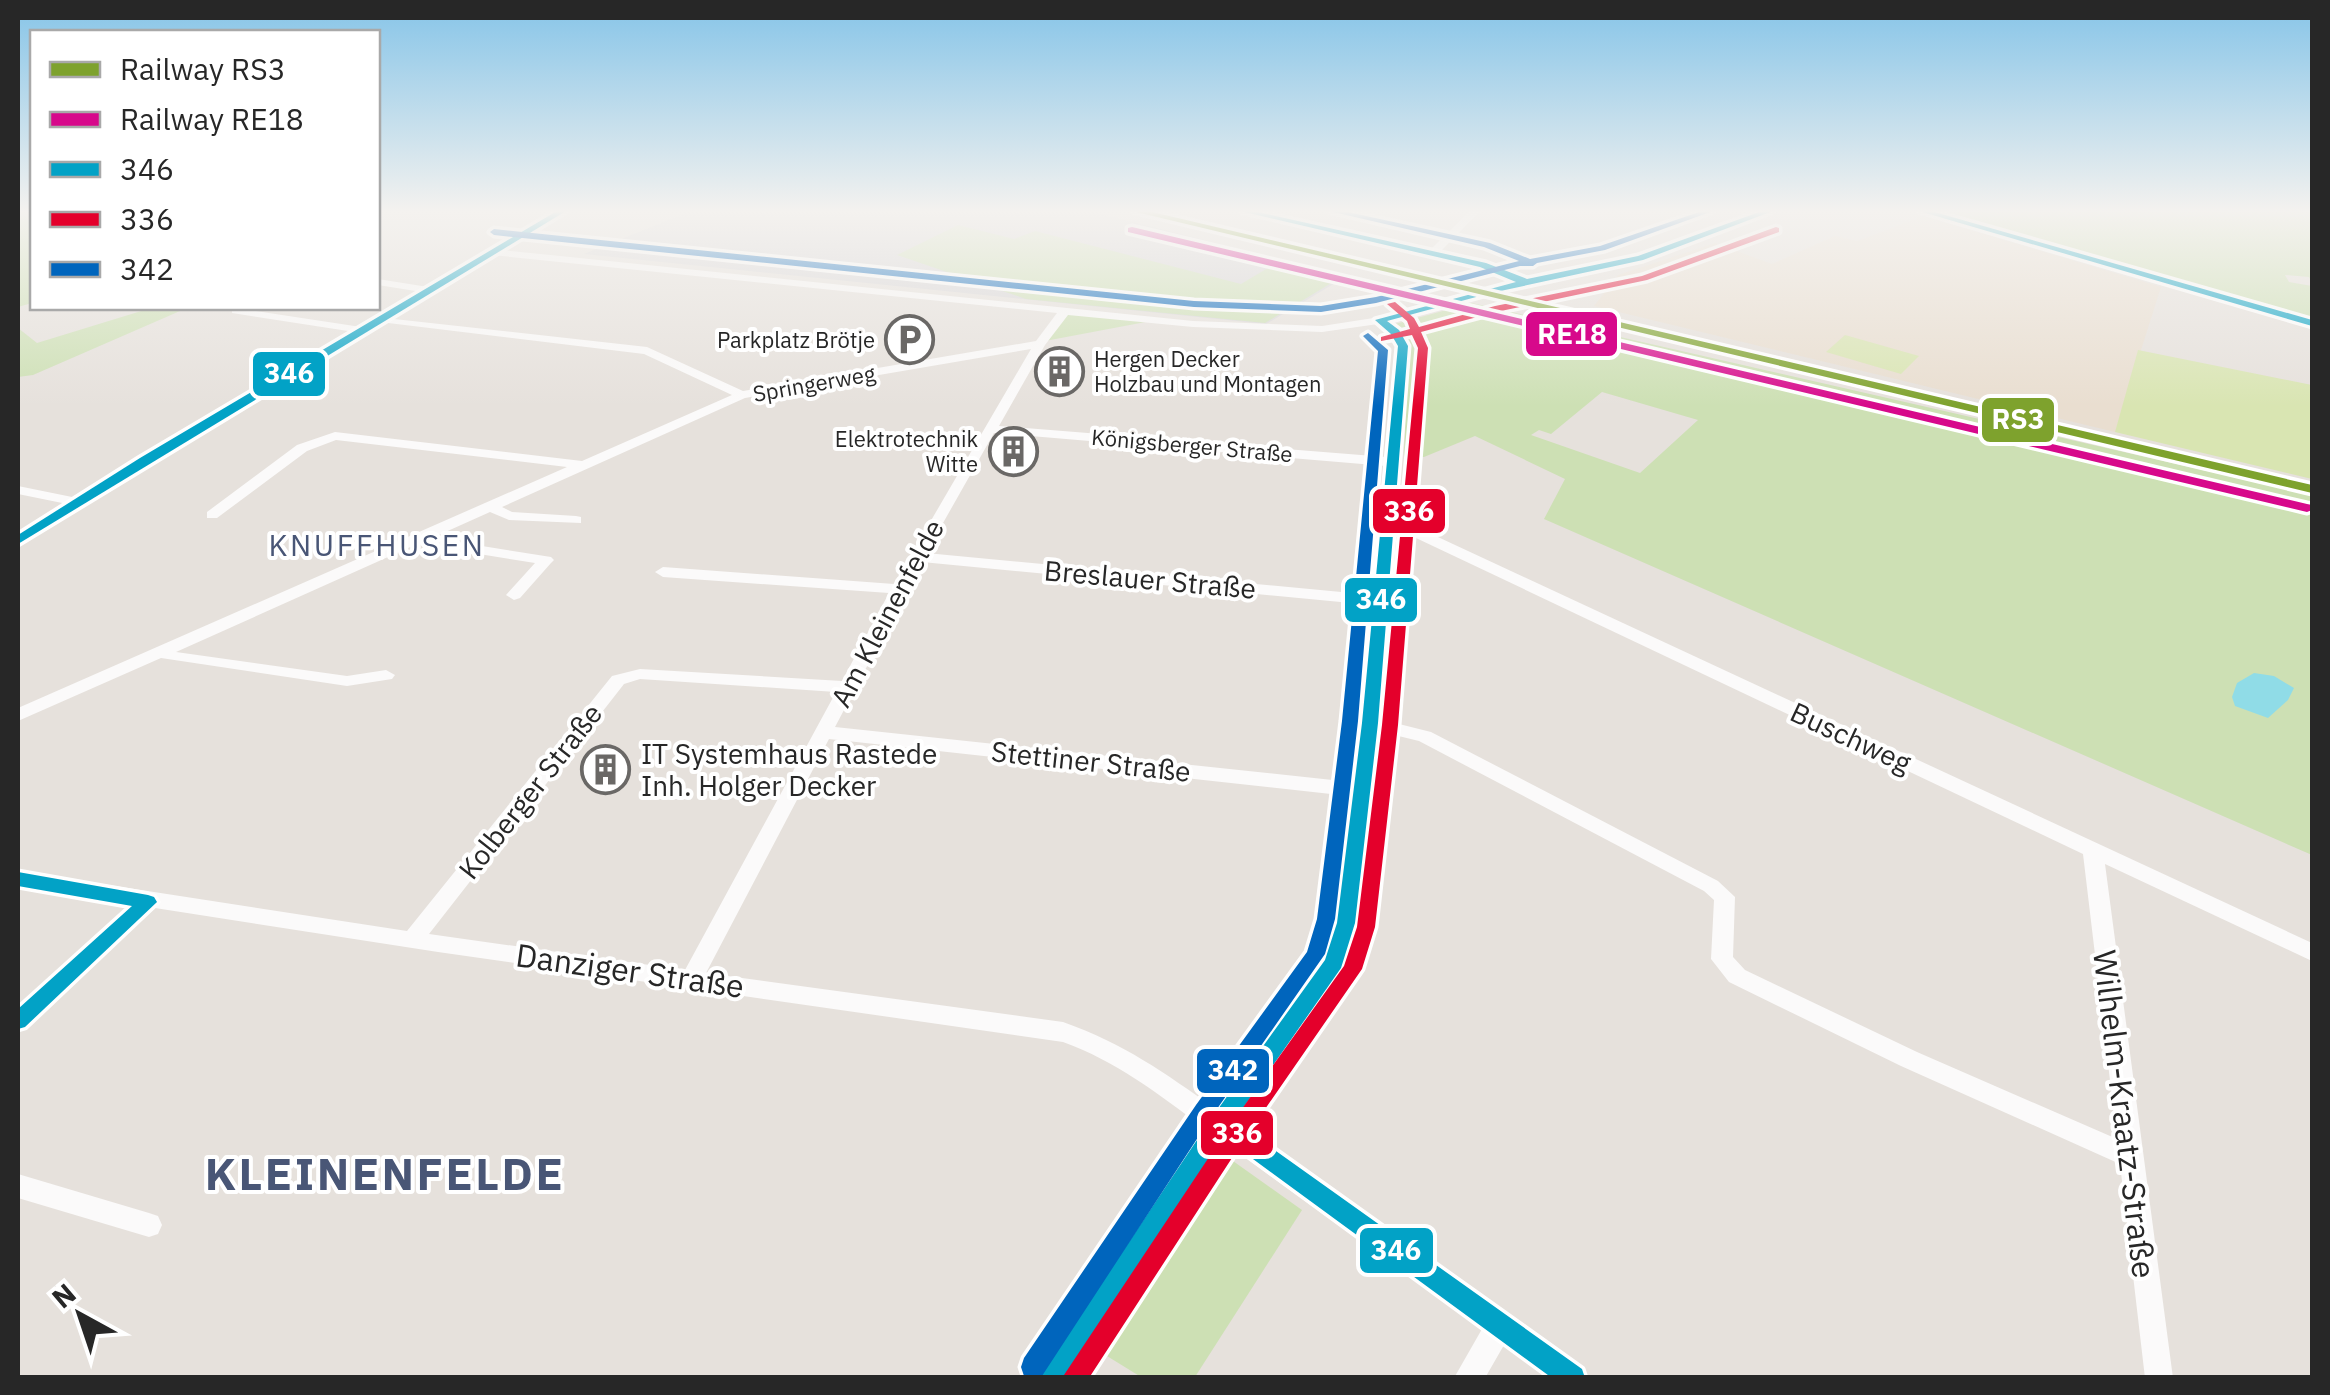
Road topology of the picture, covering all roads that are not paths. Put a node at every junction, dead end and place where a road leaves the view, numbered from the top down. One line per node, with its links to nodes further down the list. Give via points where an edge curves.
1 (451, 276): 8 (street)
2 (731, 276): 9 (street)
3 (1513, 276): 7 (street)
4 (1553, 276): 7 (street)
5 (2149, 276): 13 (street)
6 (380, 282): 8 (street)
7 (1525, 282): 12 (street)
8 (428, 290): 11 (street)
9 (1066, 310): 12 (street, via 1282,330); 15 (street, Am Kleinenfelde)
10 (236, 311): 14 (street)
11 (380, 319): 14 (street); 16 (street, via 647,351)
12 (1380, 320): 18 (street, via 1402,346)
13 (2312, 323)
14 (361, 330): 21 (street)
15 (1040, 344): 16 (street, Springerweg); 17 (street, Am Kleinenfelde)
16 (742, 395): 19 (street, Springerweg)
17 (991, 429): 18 (street, Königsberger Straße); 28 (street, Am Kleinenfelde)
18 (1393, 462): 25 (street)
19 (584, 465): 22 (street, Springerweg); 23 (street, via 335,436 302,448)
20 (18, 490): 21 (street)
21 (77, 502): 26 (street)
22 (490, 508): 24 (street, via 509,516); 27 (street, Springerweg)
23 (212, 515)
24 (576, 520)
25 (1388, 529): 32 (street); 40 (street, Buschweg, via 1420,534)
26 (18, 540)
27 (418, 540): 31 (street, via 546,560); 33 (street, Springerweg)
28 (918, 557): 30 (street, Am Kleinenfelde); 32 (street, Breslauer Straße)
29 (663, 572): 30 (street)
30 (900, 589): 35 (street, Am Kleinenfelde)
31 (514, 595)
32 (1381, 601): 37 (street)
33 (163, 650): 34 (street, via 347,681); 36 (street, Springerweg)
34 (386, 675)
35 (845, 687): 38 (street, Am Kleinenfelde); 43 (street, Kolberger Straße, via 640,674 618,680)
36 (18, 715)
37 (1370, 723): 39 (street); 48 (street, via 1425,736 1712,886 1725,897 1722,960 1738,976)
38 (824, 732): 39 (street, Stettiner Straße); 45 (street, Am Kleinenfelde)
39 (1359, 790): 47 (street, via 1346,923 1334,963)
40 (2093, 850): 44 (street, Buschweg); 48 (street, Wilhelm-Kraatz-Straße)
41 (18, 879): 42 (street, Danziger Straße)
42 (148, 902): 43 (street, Danziger Straße); 46 (street)
43 (413, 939): 45 (street, Danziger Straße)
44 (2312, 952)
45 (692, 978): 47 (street, Danziger Straße, via 1063,1032 1133,1063)
46 (18, 1020)
47 (1220, 1123): 51 (street, Danziger Straße); 52 (street)
48 (2128, 1156): 55 (street, Wilhelm-Kraatz-Straße)
49 (18, 1186): 50 (street)
50 (149, 1226)
51 (1501, 1326): 53 (street); 54 (street, Danziger Straße)
52 (1050, 1378)
53 (1468, 1378)
54 (1574, 1378)
55 (2159, 1378)

